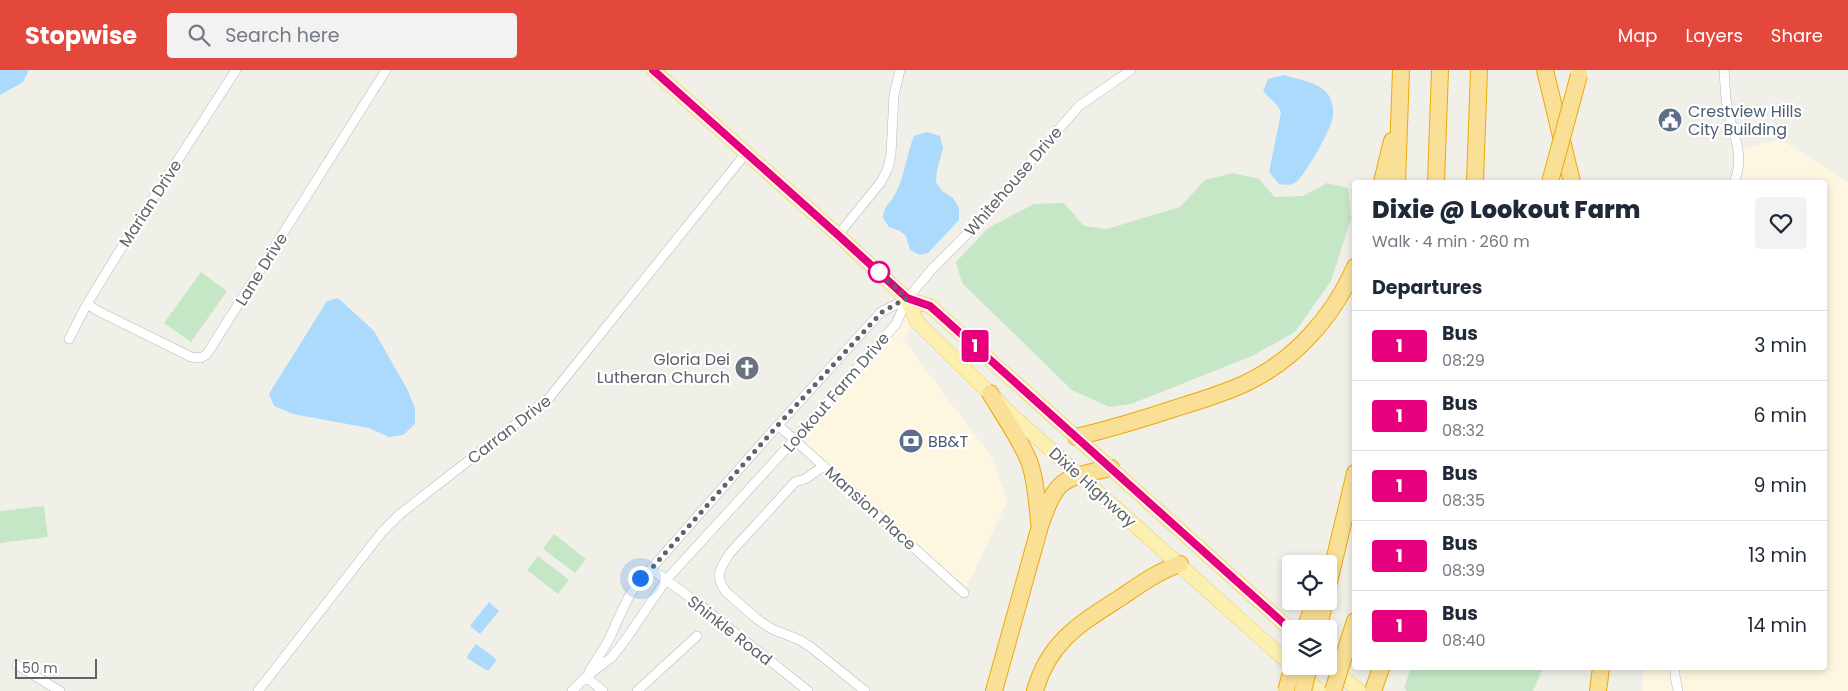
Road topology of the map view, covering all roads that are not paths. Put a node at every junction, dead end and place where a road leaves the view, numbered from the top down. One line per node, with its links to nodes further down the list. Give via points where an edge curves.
1 (236, 70): 24 (street, Marian Drive)
2 (386, 70): 24 (street, Lane Drive, via 207,354 201,358 191,357)
3 (653, 70): 13 (main road, Dixie Highway)
4 (900, 70): 21 (street, via 894,95 888,168 876,189)
5 (1401, 70): 12 (highway)
6 (1440, 70): 16 (highway)
7 (1479, 70): 17 (highway)
8 (1545, 70): 19 (highway)
9 (1724, 70): 20 (street, via 1727,106 1739,150 1739,170)
10 (1129, 71): 23 (street, Whitehouse Drive, via 1079,106)
11 (1579, 73): 18 (highway, bridge)
12 (1400, 112): 14 (highway); 15 (highway)
13 (746, 152): 21 (main road, Dixie Highway); 56 (street, Carran Drive, via 549,398 400,514 376,539)
14 (1383, 180)
15 (1397, 180)
16 (1436, 180)
17 (1475, 180)
18 (1551, 180)
19 (1572, 180)
20 (1735, 180)
21 (838, 235): 23 (main road, Dixie Highway)
22 (1352, 274): 28 (highway, via 1334,307 1312,335 1265,373 1222,393)
23 (907, 298): 26 (main road, Dixie Highway, via 916,322); 27 (street, Lookout Farm Drive, via 882,312); 28 (main road, Dixie Highway, via 930,306); 29 (street, Lookout Farm Drive, via 896,324)
24 (87, 304): 25 (street, Marian Drive)
25 (69, 339)
26 (990, 393): 32 (main road, Dixie Highway); 34 (highway, via 1029,462)
27 (778, 425): 29 (street, Mansion Place); 39 (street, Lookout Farm Drive)
28 (1076, 437): 31 (main road, Dixie Highway)
29 (794, 440): 30 (street, Mansion Place); 40 (street, Lookout Farm Drive)
30 (824, 466): 41 (street, Mansion Place); 61 (street, via 795,482 730,553 719,575 726,592 757,619 806,644)
31 (1111, 468): 32 (highway); 42 (main road, Dixie Highway)
32 (1079, 475): 34 (highway, via 1060,484 1048,503); 38 (main road, Dixie Highway)
33 (1352, 484): 35 (highway)
34 (1040, 526): 62 (highway)
35 (1338, 538): 36 (highway); 37 (highway)
36 (1332, 555)
37 (1335, 555)
38 (1180, 564): 45 (main road, Dixie Highway); 63 (highway, via 1162,570 1076,626 1046,663)
39 (651, 569): 40 (street, Shinkle Road); 54 (street, Lookout Farm Drive, via 640,578 629,595 606,645)
40 (666, 580): 54 (street, Lookout Farm Drive, via 617,651); 60 (street, Shinkle Road)
41 (964, 592)
42 (1282, 622)
43 (1352, 630): 67 (highway, bridge)
44 (697, 636): 59 (street)
45 (1282, 656)
46 (17, 665): 55 (street)
47 (1380, 670): 69 (highway)
48 (1601, 670): 70 (highway)
49 (1675, 670): 71 (street)
50 (1337, 671): 68 (main road)
51 (1290, 675): 64 (highway, bridge)
52 (1303, 675): 66 (main road, Dixie Highway)
53 (1307, 675): 65 (highway, bridge)
54 (586, 677): 57 (street, Lookout Farm Drive); 58 (street)
55 (60, 691)
56 (258, 691)
57 (572, 691)
58 (603, 691)
59 (637, 691)
60 (808, 691)
61 (865, 691)
62 (994, 691)
63 (1034, 691)
64 (1286, 691)
65 (1303, 691)
66 (1320, 691)
67 (1333, 691)
68 (1358, 691)
69 (1373, 691)
70 (1598, 691)
71 (1678, 691)

